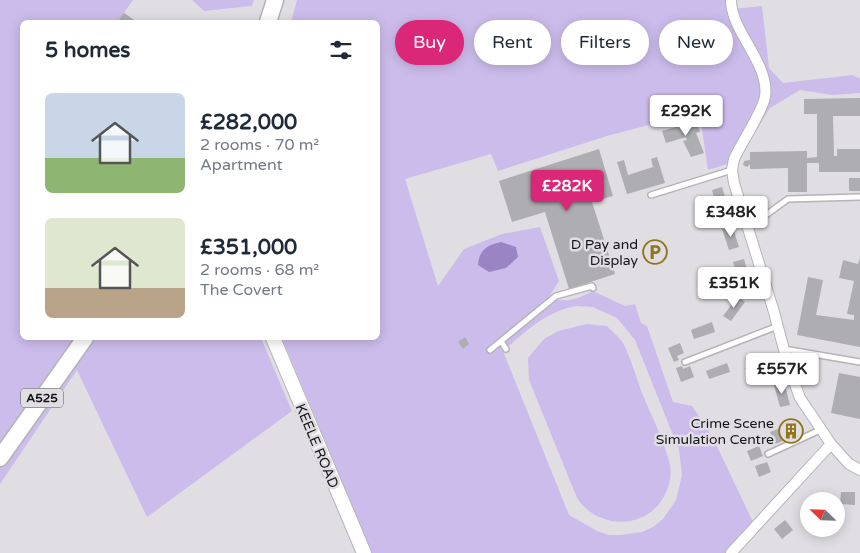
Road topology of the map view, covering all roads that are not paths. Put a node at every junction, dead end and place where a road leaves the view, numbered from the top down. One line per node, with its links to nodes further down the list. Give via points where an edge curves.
1 (275, 0): 3 (main road)
2 (731, 0): 4 (street, via 733,13 761,72 765,98 734,159)
3 (269, 20)
4 (732, 170): 5 (lane); 7 (street)
5 (651, 195)
6 (860, 197): 7 (lane, via 788,199)
7 (748, 228): 9 (street)
8 (593, 288): 12 (lane, via 556,296)
9 (778, 326): 13 (street); 16 (lane)
10 (84, 340): 21 (main road, A525)
11 (274, 340): 23 (street, KEELE ROAD)
12 (501, 341): 14 (lane); 15 (lane)
13 (783, 349): 17 (lane); 18 (street, via 800,398)
14 (490, 350)
15 (506, 350)
16 (685, 362)
17 (860, 362)
18 (820, 430): 19 (street); 20 (lane)
19 (831, 444): 22 (street, via 849,464); 24 (street)
20 (768, 454)
21 (0, 458)
22 (860, 470)
23 (364, 553)
24 (731, 553)

